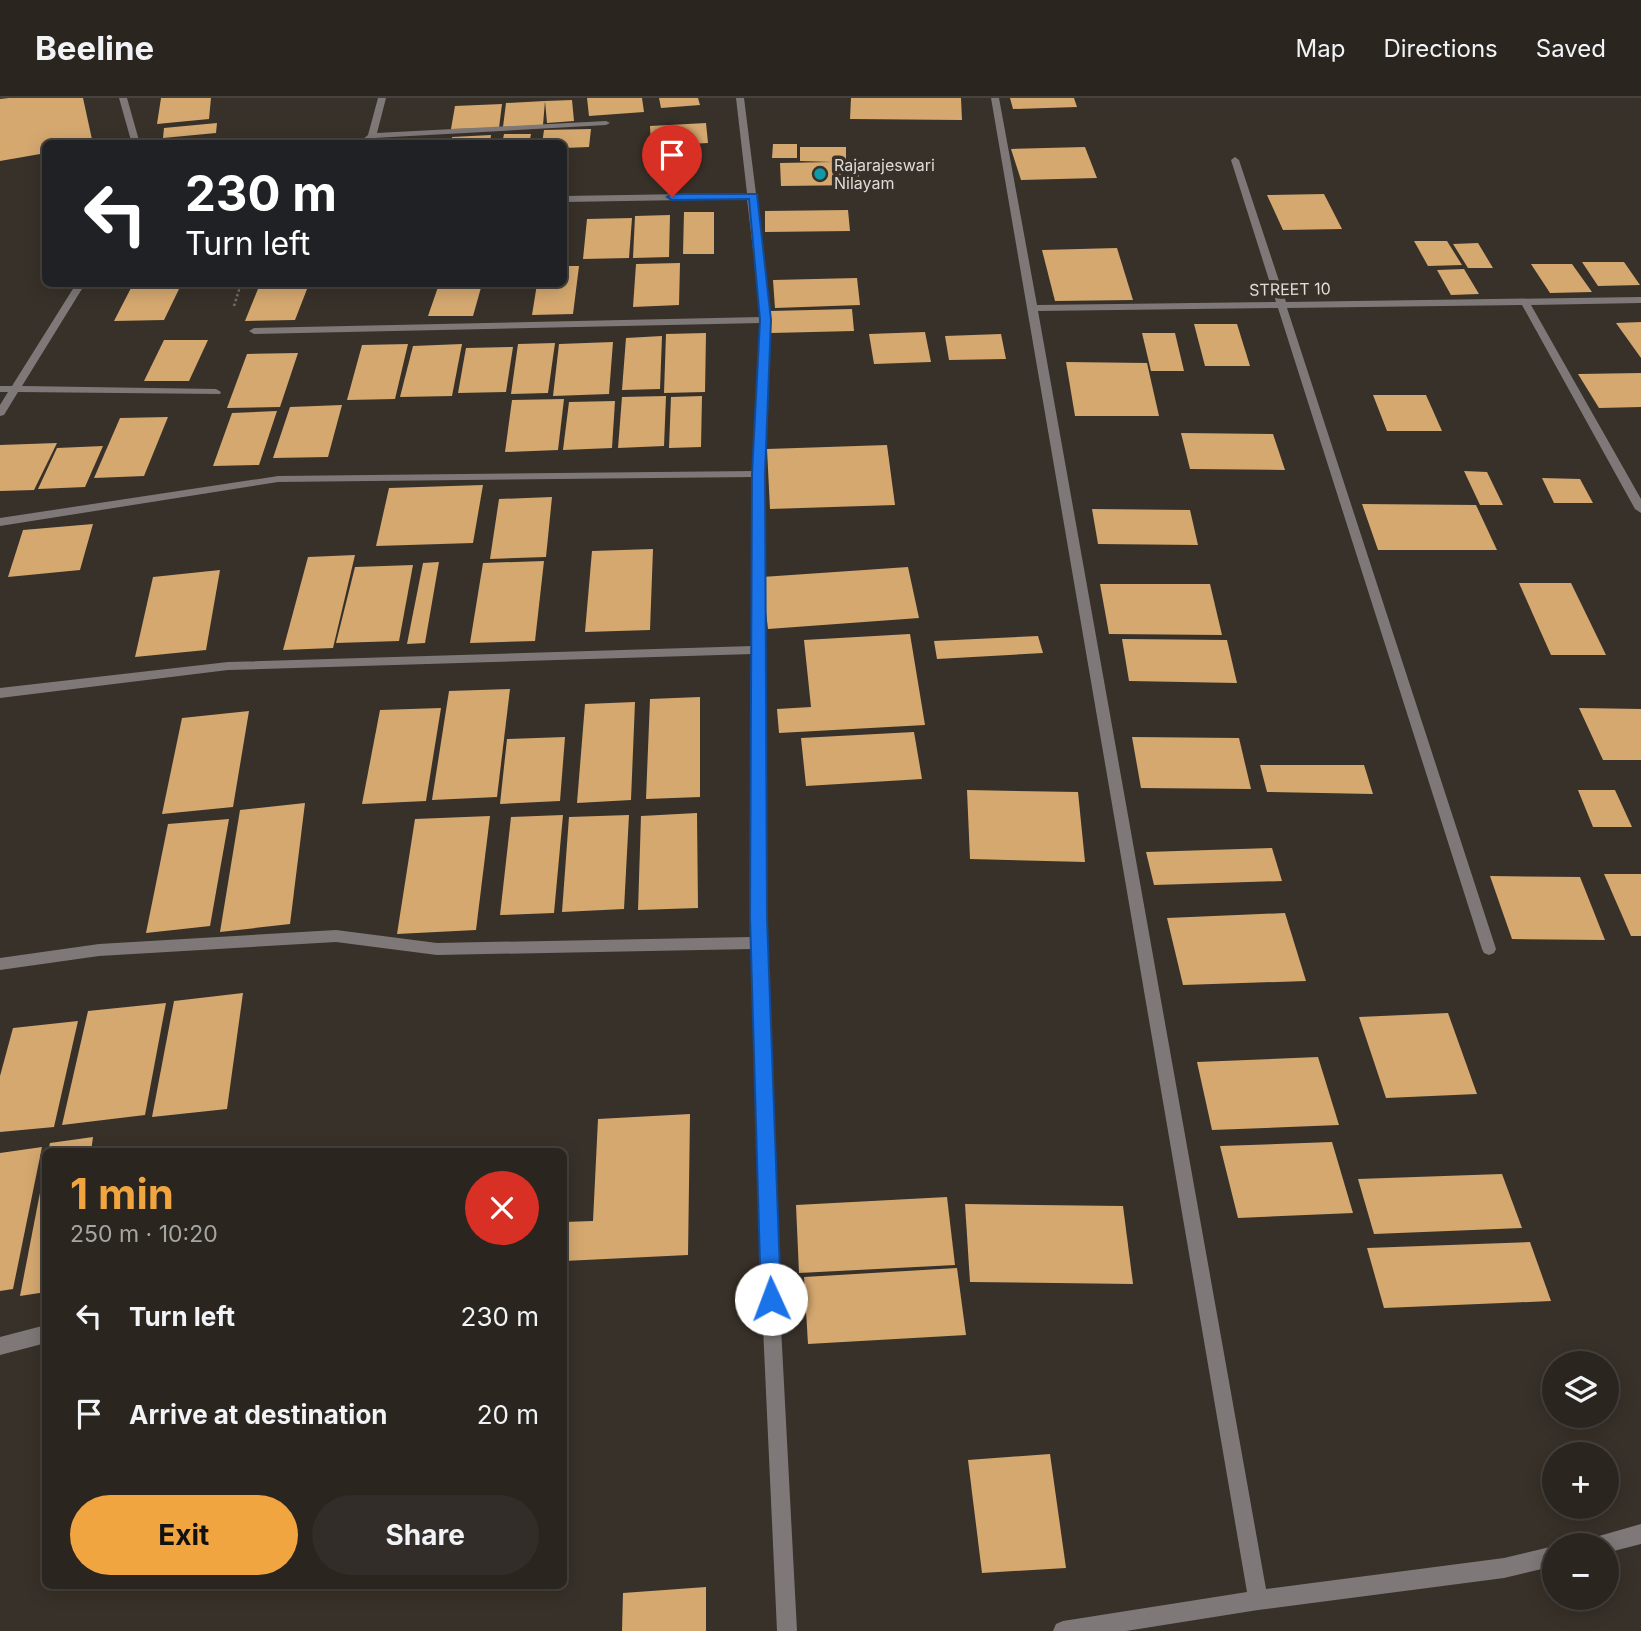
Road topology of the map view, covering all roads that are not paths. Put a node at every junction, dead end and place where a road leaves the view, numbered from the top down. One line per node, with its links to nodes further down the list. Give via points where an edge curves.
1 (123, 98): 7 (street)
2 (382, 98): 6 (street)
3 (740, 98): 10 (street)
4 (995, 98): 16 (street)
5 (607, 123): 6 (street)
6 (372, 136): 8 (street)
7 (135, 140)
8 (366, 140)
9 (1235, 160): 15 (street)
10 (754, 196): 11 (street); 17 (street)
11 (567, 199)
12 (78, 287): 20 (street)
13 (1641, 300): 14 (street, STREET 10)
14 (1525, 302): 15 (street, STREET 10); 24 (street)
15 (1282, 305): 16 (street, STREET 10); 31 (street)
16 (1032, 308): 38 (street)
17 (766, 320): 18 (street); 23 (street)
18 (254, 331)
19 (0, 389): 20 (street)
20 (15, 389): 21 (street); 22 (street)
21 (216, 392)
22 (0, 412)
23 (759, 474): 27 (street, via 278,479); 28 (street)
24 (1628, 486): 25 (street); 26 (street)
25 (1641, 488)
26 (1641, 509)
27 (0, 522)
28 (758, 650): 29 (street, via 228,666); 30 (street)
29 (0, 692)
30 (759, 943): 32 (street, via 437,949 336,936 99,950); 39 (street)
31 (1489, 949)
32 (0, 964)
33 (42, 1335): 34 (street)
34 (0, 1346)
35 (1641, 1534): 36 (street)
36 (1619, 1540)
37 (1542, 1559): 38 (street, via 1504,1568)
38 (1258, 1600): 40 (street)
39 (788, 1631)
40 (1063, 1631)

